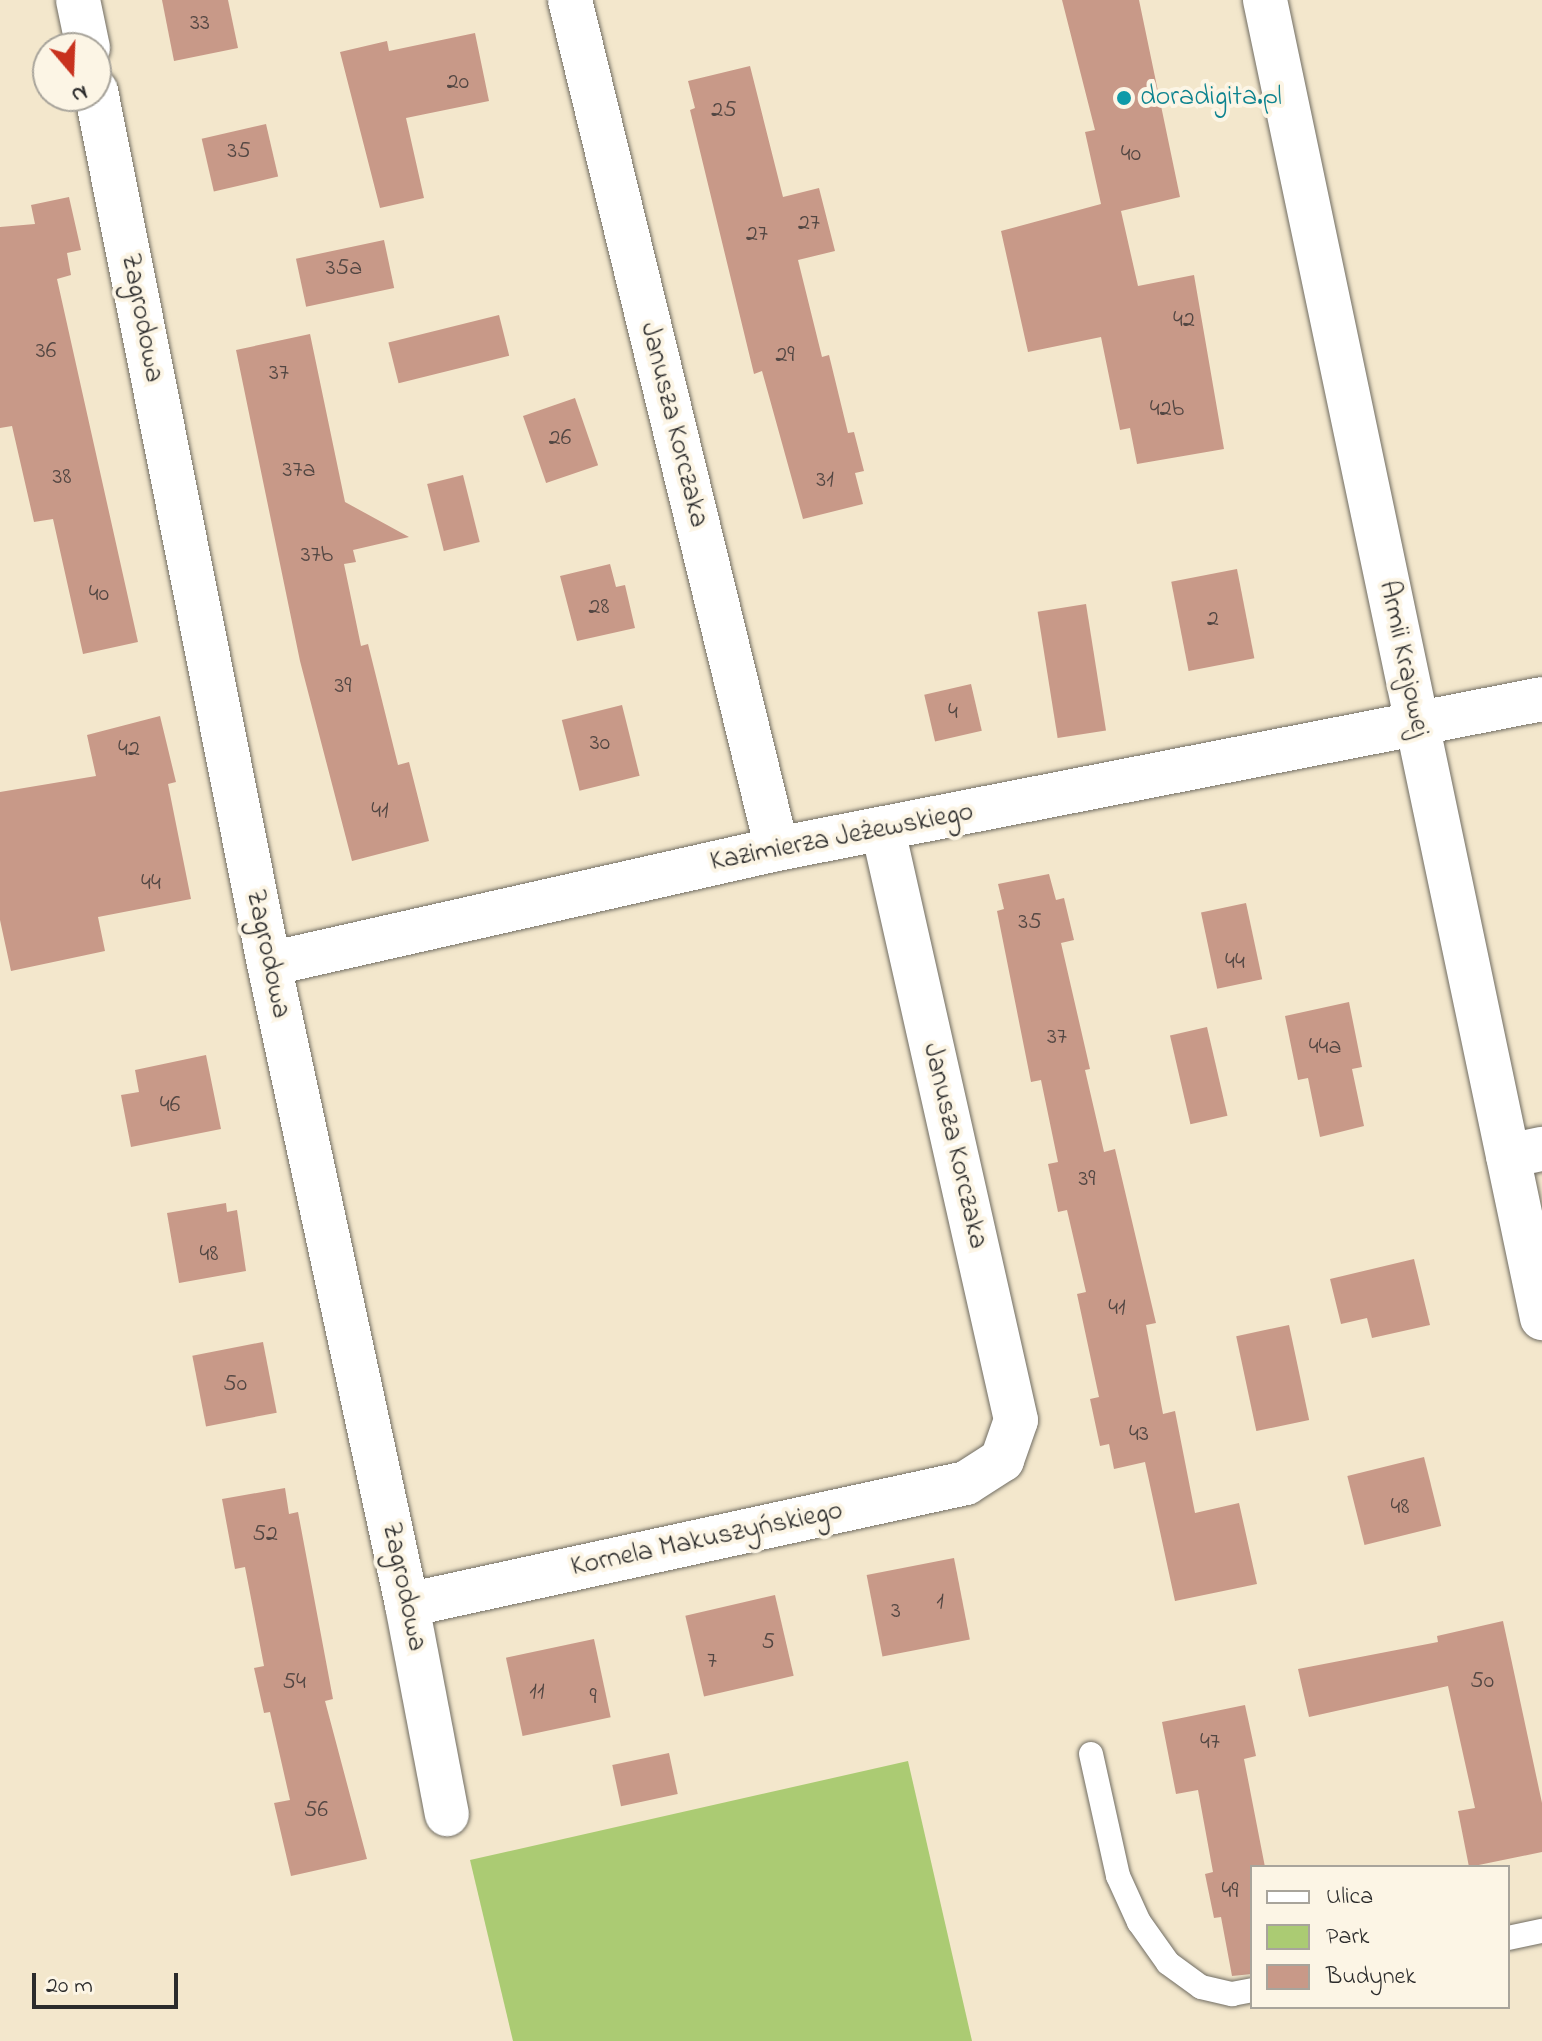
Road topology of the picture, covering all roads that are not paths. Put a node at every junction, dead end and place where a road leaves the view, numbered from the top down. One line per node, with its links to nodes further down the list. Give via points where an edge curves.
1 (78, 0): 4 (street)
2 (570, 0): 9 (street, Janusza Korczaka)
3 (1265, 0): 7 (street, Armii Krajowej)
4 (85, 32)
5 (100, 112): 10 (street, Zagrodowa)
6 (1542, 699): 7 (street, Kazimierza Jeżewskiego)
7 (1416, 722): 8 (street, Kazimierza Jeżewskiego); 11 (street, Armii Krajowej)
8 (883, 830): 9 (street, Kazimierza Jeżewskiego); 13 (street, Janusza Korczaka, via 1016,1420)
9 (777, 849): 10 (street, Kazimierza Jeżewskiego)
10 (269, 964): 14 (street, Zagrodowa)
11 (1525, 1152): 12 (street, Armii Krajowej)
12 (1542, 1318)
13 (1002, 1460): 14 (street, Kornela Makuszyńskiego, via 966,1483)
14 (407, 1605): 16 (street, Zagrodowa)
15 (1091, 1754): 19 (lane, via 1118,1876 1160,1953 1201,1987 1232,1994)
16 (447, 1814)
17 (1542, 1931): 18 (lane)
18 (1510, 1938)
19 (1250, 1990)

